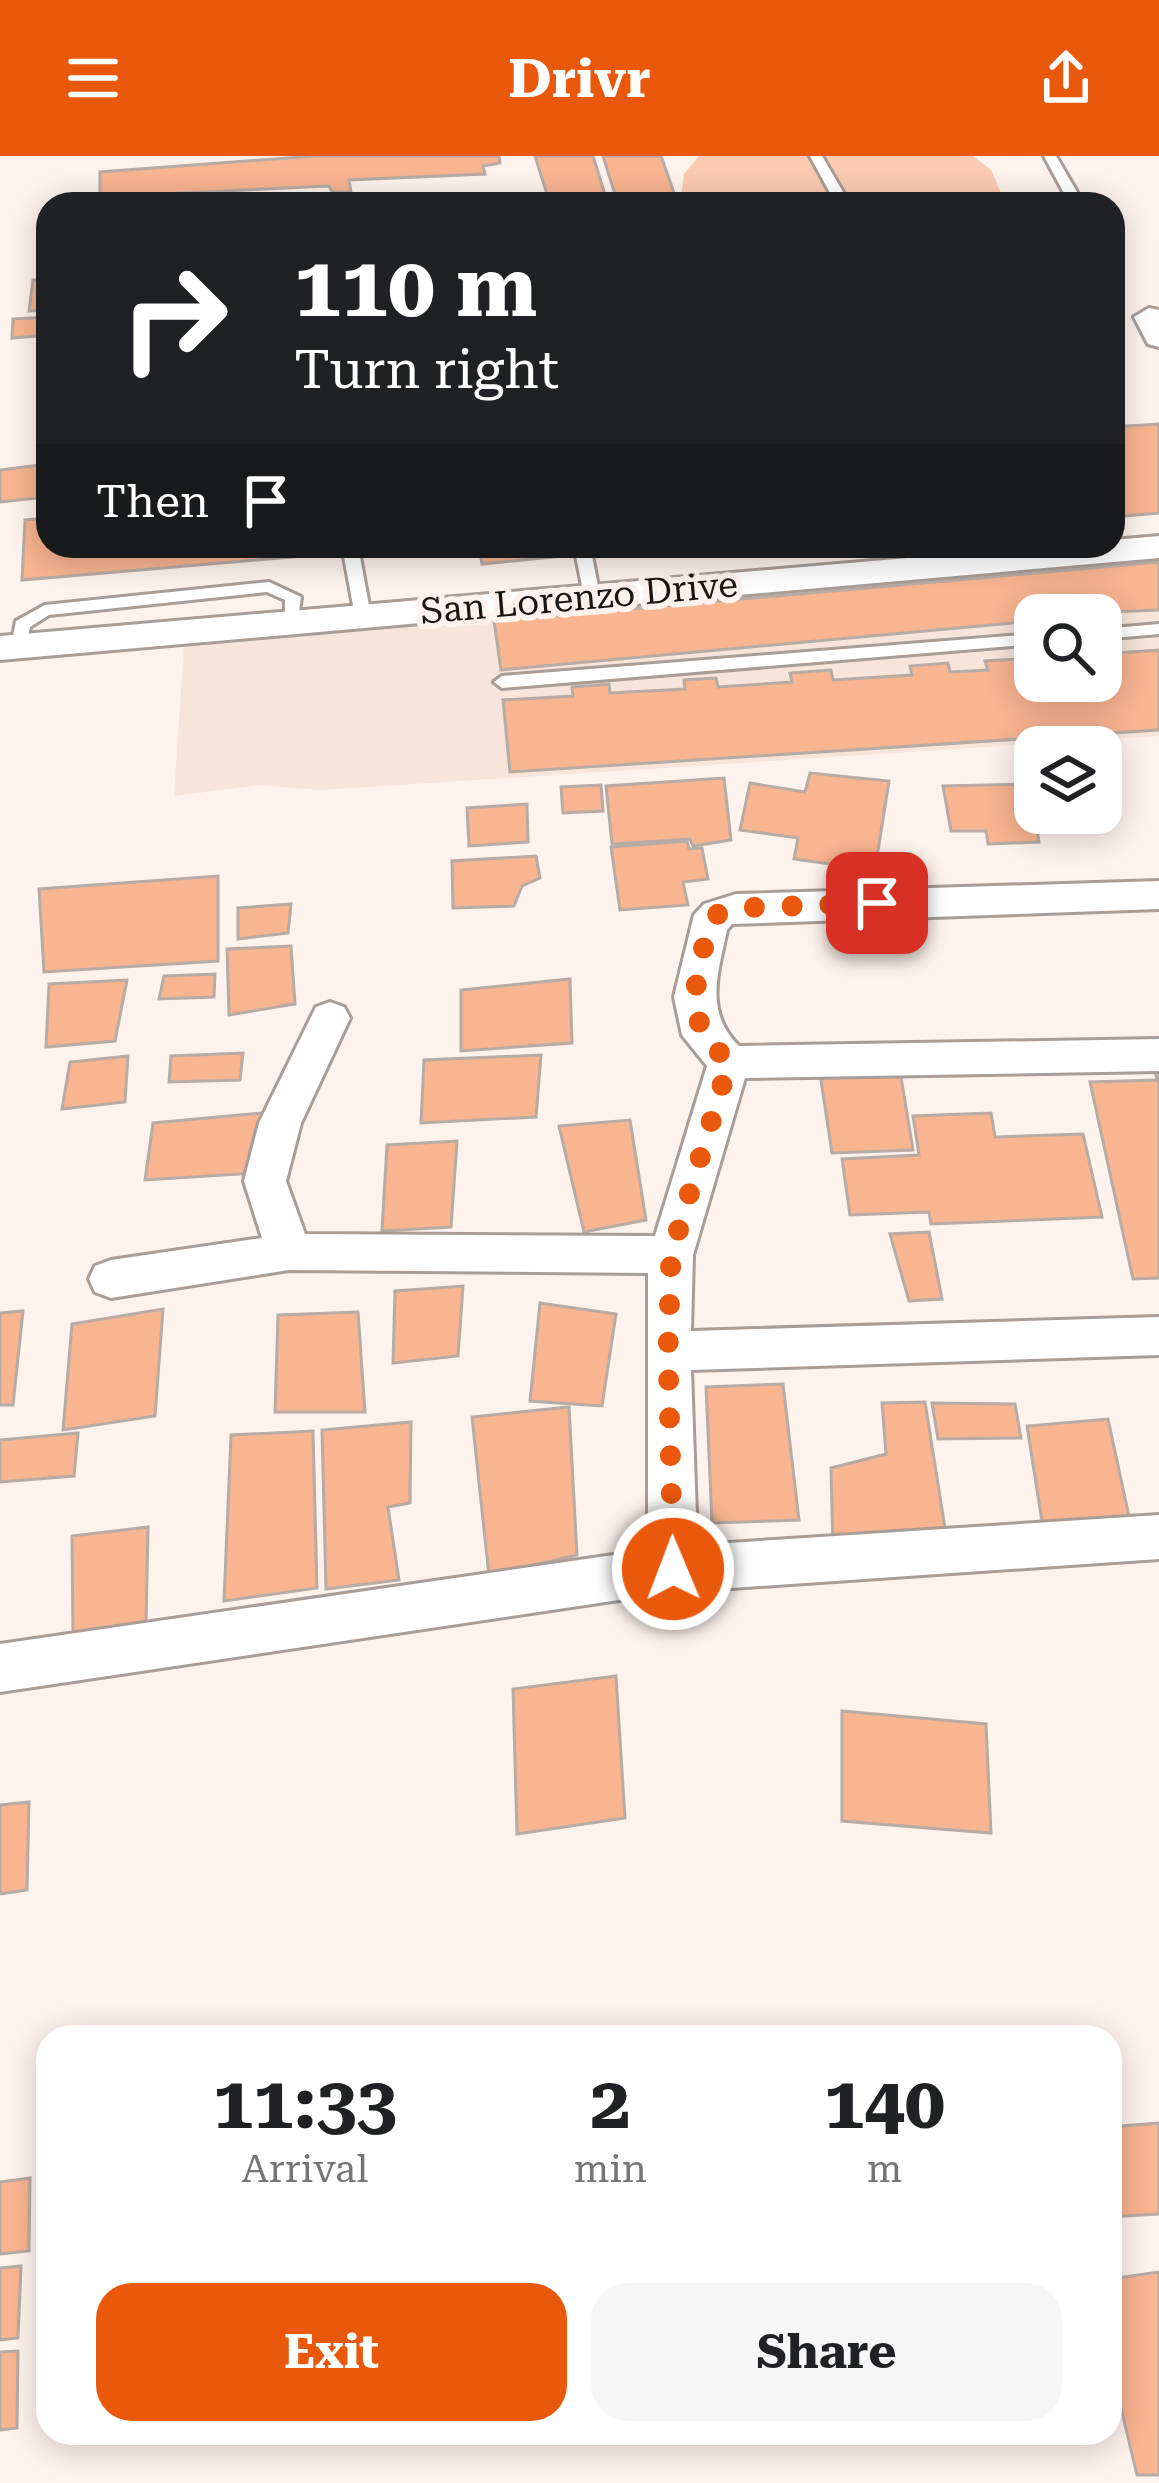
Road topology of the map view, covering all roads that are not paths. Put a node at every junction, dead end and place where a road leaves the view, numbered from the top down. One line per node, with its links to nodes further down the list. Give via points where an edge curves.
1 (816, 156): 3 (lane)
2 (1050, 156): 4 (lane)
3 (836, 192)
4 (1070, 192)
5 (1159, 548): 6 (street, San Lorenzo Drive)
6 (1125, 549)
7 (352, 558): 11 (lane)
8 (584, 558): 10 (lane)
9 (960, 558): 10 (street, San Lorenzo Drive)
10 (592, 596): 11 (street, San Lorenzo Drive)
11 (363, 616): 15 (street, San Lorenzo Drive)
12 (1159, 629): 13 (lane)
13 (1122, 632)
14 (1014, 641): 16 (lane)
15 (10, 647)
16 (502, 682)
17 (1159, 895): 20 (street, via 718,914 708,925 694,997 702,1035)
18 (330, 1018): 21 (street, via 280,1123 265,1181)
19 (1159, 1055): 20 (street)
20 (729, 1062): 22 (street)
21 (289, 1252): 22 (street); 23 (street)
22 (671, 1255): 25 (street)
23 (111, 1279)
24 (1159, 1336): 25 (street)
25 (668, 1351): 27 (street)
26 (1159, 1537): 27 (street)
27 (673, 1569): 28 (street)
28 (0, 1668)

